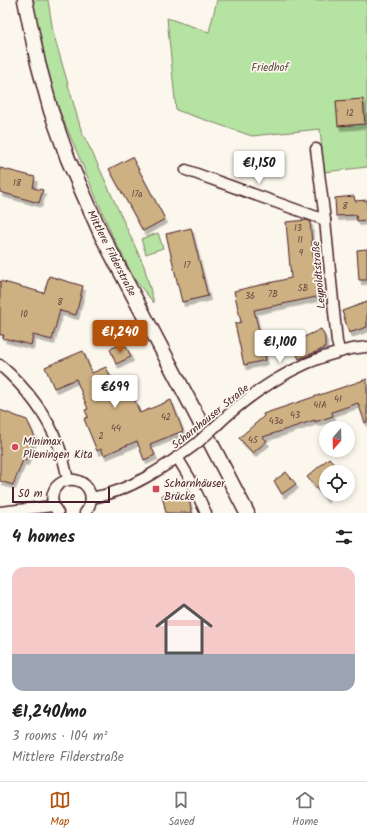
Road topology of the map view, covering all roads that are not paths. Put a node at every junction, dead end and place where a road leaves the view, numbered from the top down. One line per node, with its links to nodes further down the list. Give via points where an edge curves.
1 (25, 0): 15 (main road, Mittlere Filderstraße, via 38,63 68,159 101,234)
2 (316, 149): 4 (street, Leypoldtstraße)
3 (186, 170): 4 (street)
4 (325, 220): 6 (street, Leypoldtstraße)
5 (367, 347): 6 (street, Scharnhauser Straße)
6 (340, 352): 8 (street, Scharnhauser Straße, bridge, via 283,375 242,404)
7 (0, 365): 9 (street, via 16,380 44,416 58,444)
8 (177, 457): 10 (street, Scharnhauser Straße, via 148,477 107,495); 14 (street)
9 (68, 480): 10 (street, via 79,481 88,488); 11 (street, via 60,483 55,489 52,497)
10 (91, 498): 13 (street)
11 (55, 509): 12 (street)
12 (0, 512)
13 (85, 513)
14 (206, 513)
15 (247, 513)

